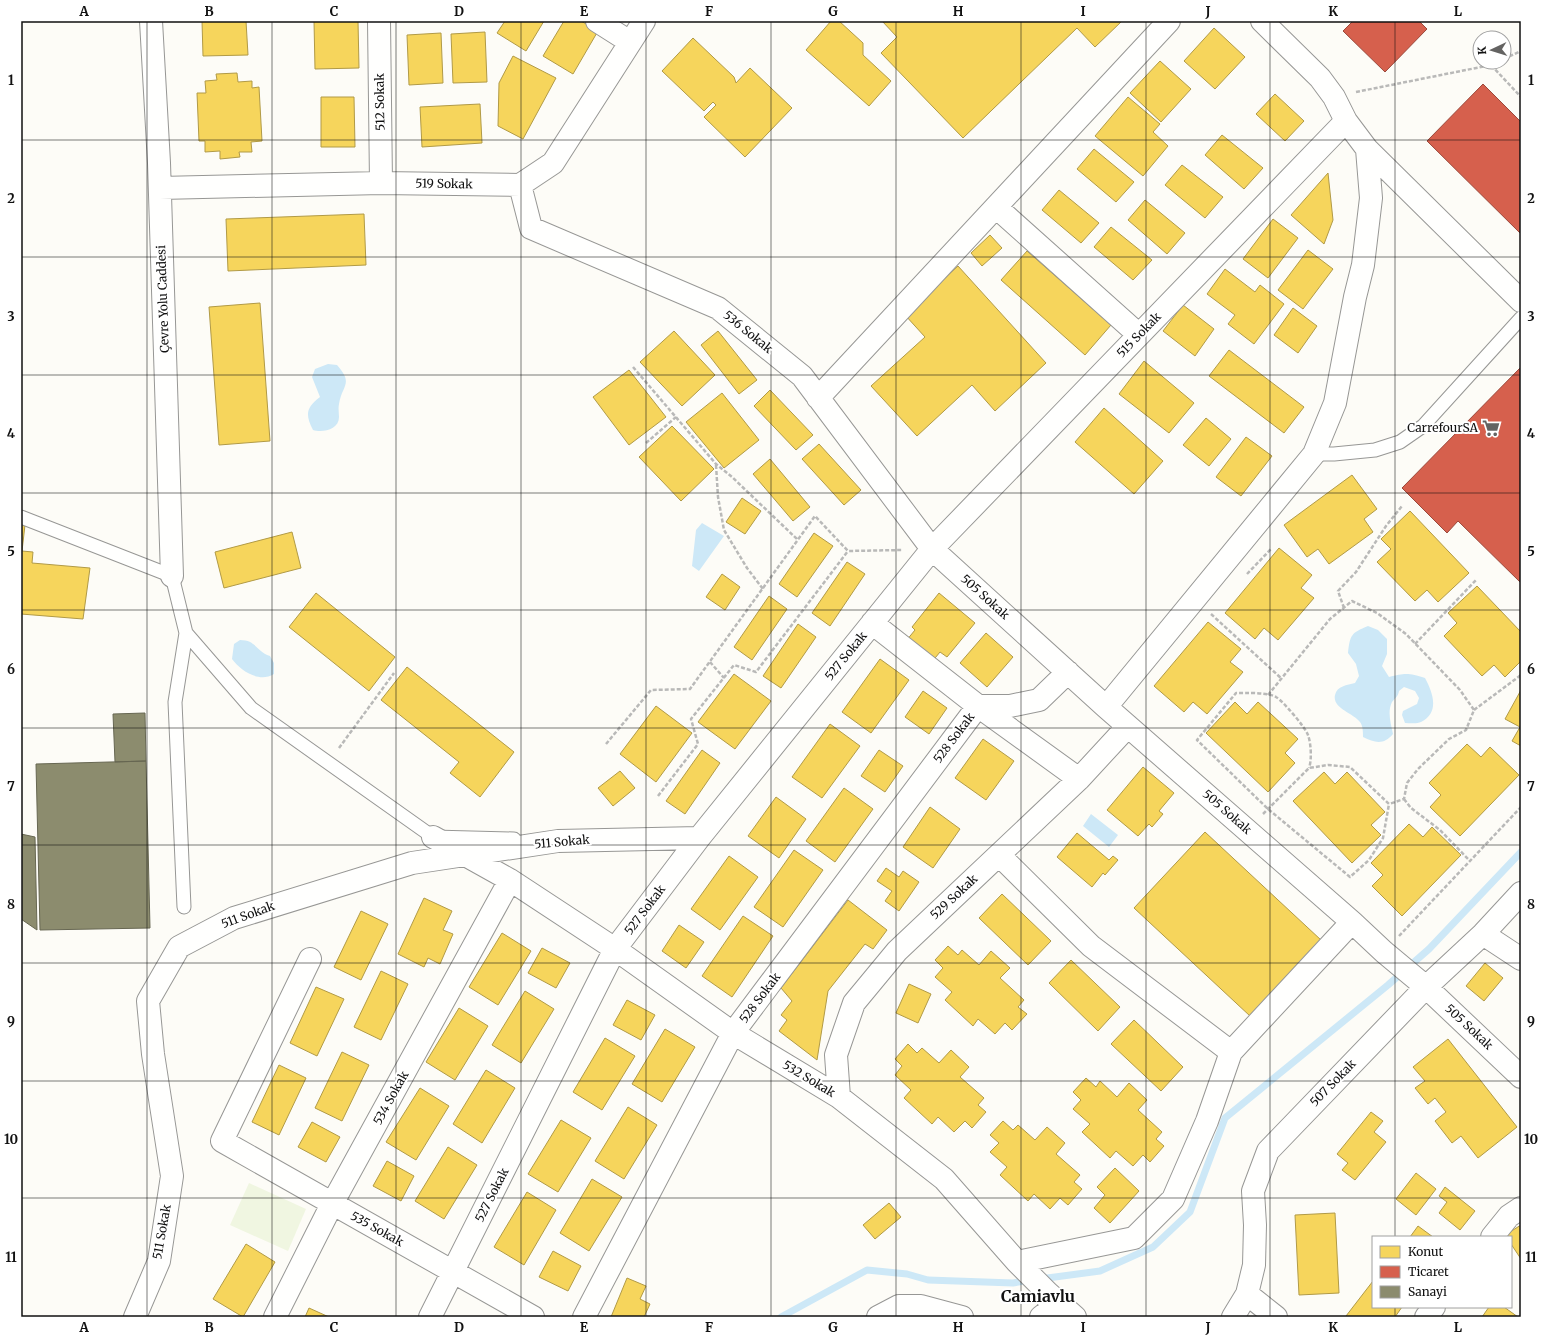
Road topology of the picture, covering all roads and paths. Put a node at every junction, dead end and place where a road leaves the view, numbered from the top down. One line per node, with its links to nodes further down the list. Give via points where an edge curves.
1 (151, 21): 16 (street, Çevre Yolu Caddesi)
2 (379, 21): 14 (street, 512 Sokak)
3 (597, 21): 7 (street)
4 (644, 21): 7 (street)
5 (1169, 21): 17 (street)
6 (1262, 21): 10 (street, via 1309,66)
7 (630, 42): 15 (street, via 554,163)
8 (1472, 69): 10 (path)
9 (1496, 70): 11 (path)
10 (1334, 97): 12 (street)
11 (1521, 97)
12 (1346, 121): 13 (street); 20 (street, 515 Sokak)
13 (1367, 149): 18 (street); 25 (street, via 1370,198 1363,265 1335,403)
14 (381, 183): 15 (street, 519 Sokak); 16 (street, 519 Sokak)
15 (520, 185): 22 (street, 536 Sokak, via 531,228 718,308 802,376)
16 (160, 188): 32 (street, Çevre Yolu Caddesi)
17 (996, 207): 20 (street); 22 (street)
18 (1521, 301)
19 (1521, 318): 25 (lane, via 1423,426 1400,442 1375,450)
20 (1139, 335): 30 (street, 515 Sokak)
21 (633, 367): 23 (path)
22 (818, 398): 30 (street, 536 Sokak)
23 (676, 417): 24 (path); 26 (path)
24 (646, 443)
25 (1314, 454): 48 (street)
26 (716, 464): 29 (path); 34 (path, via 724,530)
27 (1402, 506): 35 (path, via 1356,572 1338,591)
28 (21, 517): 32 (lane)
29 (798, 540): 31 (path, via 815,516); 34 (path)
30 (932, 549): 31 (path); 37 (street, 527 Sokak); 41 (street, 505 Sokak)
31 (848, 550): 44 (path, via 756,672 734,665)
32 (172, 576): 38 (lane)
33 (1476, 580): 39 (path)
34 (762, 589): 40 (path)
35 (1344, 608): 39 (path, via 1352,601 1377,612); 45 (path, via 1330,619)
36 (1210, 613): 45 (path)
37 (872, 623): 47 (street); 62 (street, 527 Sokak)
38 (186, 633): 52 (lane, via 250,708); 69 (lane, via 175,702)
39 (1415, 644): 49 (path, via 1460,690)
40 (710, 662): 44 (path); 51 (path, via 690,689 651,690)
41 (1068, 672): 47 (street, via 1039,700 1010,706); 48 (street, 505 Sokak)
42 (394, 673): 52 (path)
43 (1521, 675): 49 (path)
44 (724, 678): 55 (path, via 691,719 698,744)
45 (1282, 679): 46 (path)
46 (1268, 695): 53 (path, via 1275,696 1298,720 1308,735 1312,761); 59 (path, via 1236,693 1197,740)
47 (978, 706): 54 (street); 77 (street, 528 Sokak)
48 (1106, 707): 50 (street, 505 Sokak)
49 (1474, 710): 56 (path, via 1466,730 1448,739 1418,769 1407,783)
50 (1128, 726): 54 (street, 529 Sokak); 60 (street, 505 Sokak)
51 (606, 744)
52 (328, 763): 61 (lane)
53 (1309, 768): 57 (path, via 1328,765 1350,766); 59 (path)
54 (1079, 779): 65 (street, 529 Sokak)
55 (658, 796)
56 (1404, 799): 57 (path); 66 (path, via 1411,808 1440,830)
57 (1389, 804): 59 (path, via 1383,838 1369,860 1350,877)
58 (1521, 807): 66 (path)
59 (1268, 809): 60 (path)
60 (1247, 830): 70 (street, 505 Sokak)
61 (433, 837): 63 (lane); 64 (street, 532 Sokak)
62 (699, 838): 63 (street, 511 Sokak); 72 (street, 527 Sokak)
63 (558, 840): 64 (street, 511 Sokak)
64 (464, 855): 67 (street, 532 Sokak); 89 (street, 511 Sokak, via 412,863 234,918 179,947 148,1001 172,1176 159,1261)
65 (998, 855): 78 (street, via 1091,946); 80 (street, 529 Sokak, via 897,951 854,1003 836,1055)
66 (1470, 861): 73 (path)
67 (510, 880): 72 (street, 532 Sokak); 81 (street, 534 Sokak)
68 (1521, 893): 71 (street, 507 Sokak)
69 (184, 907)
70 (1352, 922): 73 (street, 505 Sokak); 78 (street)
71 (1483, 934): 75 (street); 76 (street, 507 Sokak)
72 (615, 949): 77 (street, 532 Sokak); 85 (street, 527 Sokak)
73 (1384, 952): 76 (street, 505 Sokak)
74 (310, 959): 81 (street, 535 Sokak, via 222,1141)
75 (1521, 959)
76 (1426, 986): 79 (street, 505 Sokak); 87 (street, 507 Sokak, via 1268,1150 1253,1191 1254,1265)
77 (733, 1033): 80 (street, 532 Sokak); 93 (street, 528 Sokak)
78 (1231, 1052): 84 (street, via 1207,1121 1173,1199 1134,1238)
79 (1521, 1076)
80 (839, 1097): 84 (street, 532 Sokak, via 944,1179)
81 (332, 1204): 85 (street, 535 Sokak); 90 (street, 534 Sokak)
82 (1521, 1208): 83 (street, via 1509,1216)
83 (1493, 1236)
84 (1017, 1262): 86 (street, 532 Sokak)
85 (453, 1272): 91 (street, 527 Sokak); 92 (street, 535 Sokak)
86 (1048, 1293): 96 (street, via 1050,1310); 97 (street, 532 Sokak)
87 (1247, 1294): 98 (street, 507 Sokak); 99 (street)
88 (1433, 1308): 100 (street)
89 (135, 1317)
90 (275, 1317)
91 (430, 1317)
92 (533, 1317)
93 (584, 1317)
94 (878, 1317): 95 (street, via 899,1306 921,1306)
95 (962, 1317)
96 (1041, 1317)
97 (1075, 1317)
98 (1233, 1317)
99 (1276, 1317)
100 (1426, 1317)

